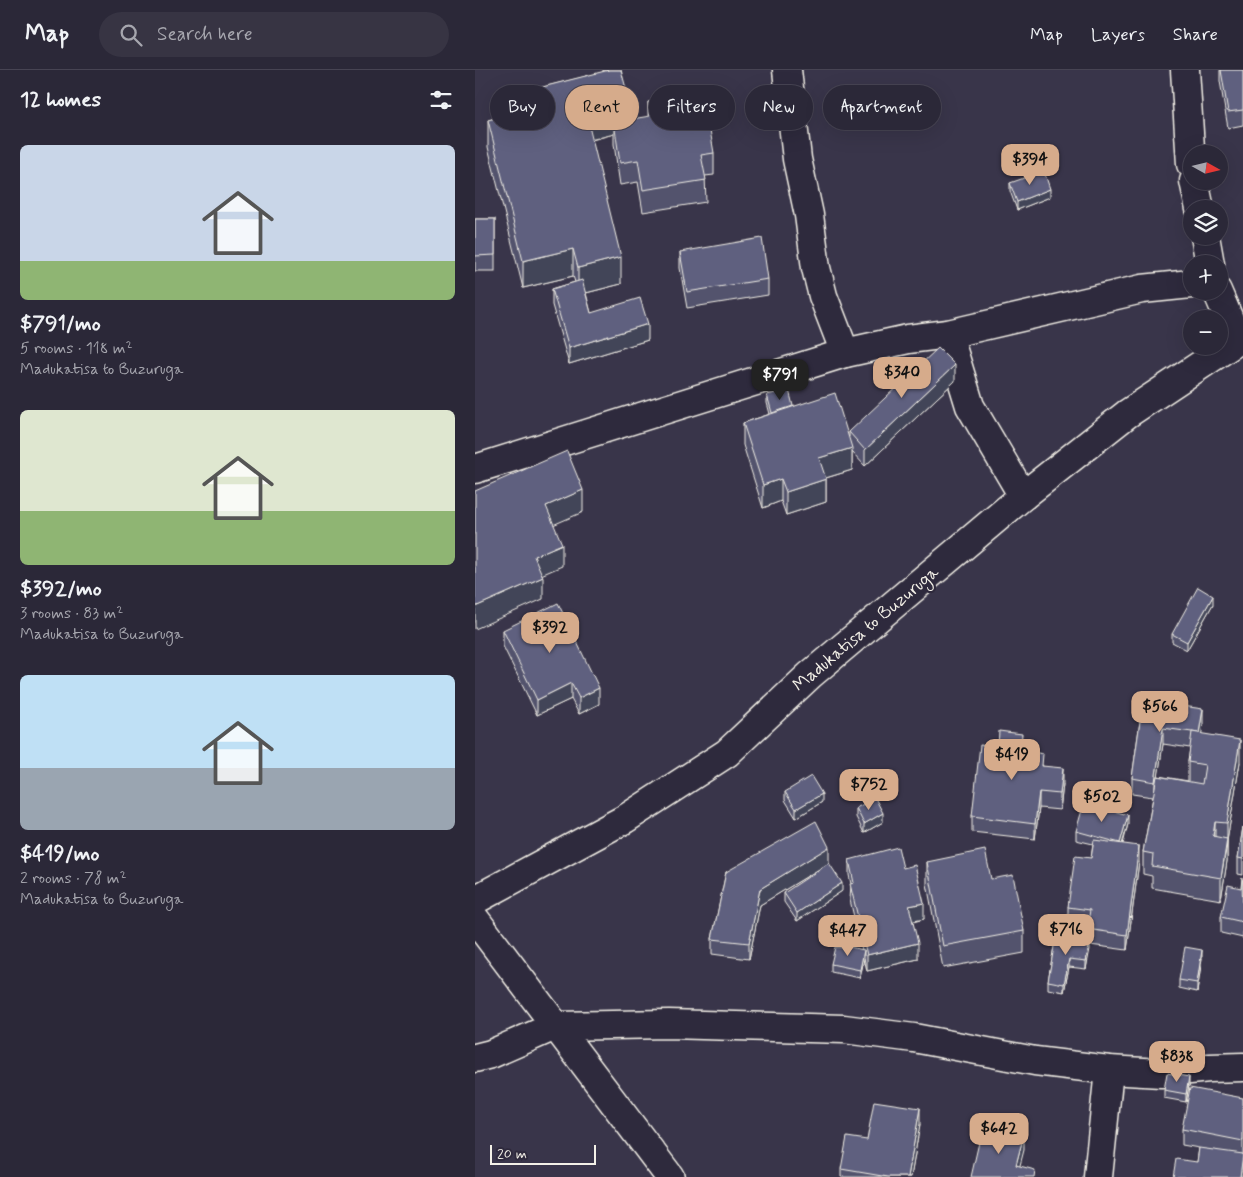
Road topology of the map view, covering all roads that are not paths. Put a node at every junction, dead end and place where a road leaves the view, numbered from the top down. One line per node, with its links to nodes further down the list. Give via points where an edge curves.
1 (787, 70): 8 (street, via 797,158 816,268)
2 (1185, 70): 3 (street)
3 (1190, 145)
4 (1183, 285): 6 (street, via 1142,288)
5 (1222, 300): 7 (street)
6 (948, 334): 8 (street); 10 (street, via 970,406)
7 (1241, 338): 10 (street, Madukatisa to Buzuruga, via 1127,414)
8 (845, 353): 9 (street)
9 (475, 470)
10 (1023, 496): 11 (street, Madukatisa to Buzuruga, via 810,675 727,753 625,819)
11 (475, 900)
12 (475, 919): 13 (street)
13 (555, 1026): 14 (street); 16 (street, via 669,1024 844,1029); 17 (street)
14 (475, 1058)
15 (1243, 1068): 16 (street, via 1161,1073)
16 (1109, 1070): 18 (street)
17 (669, 1177)
18 (1098, 1177)

